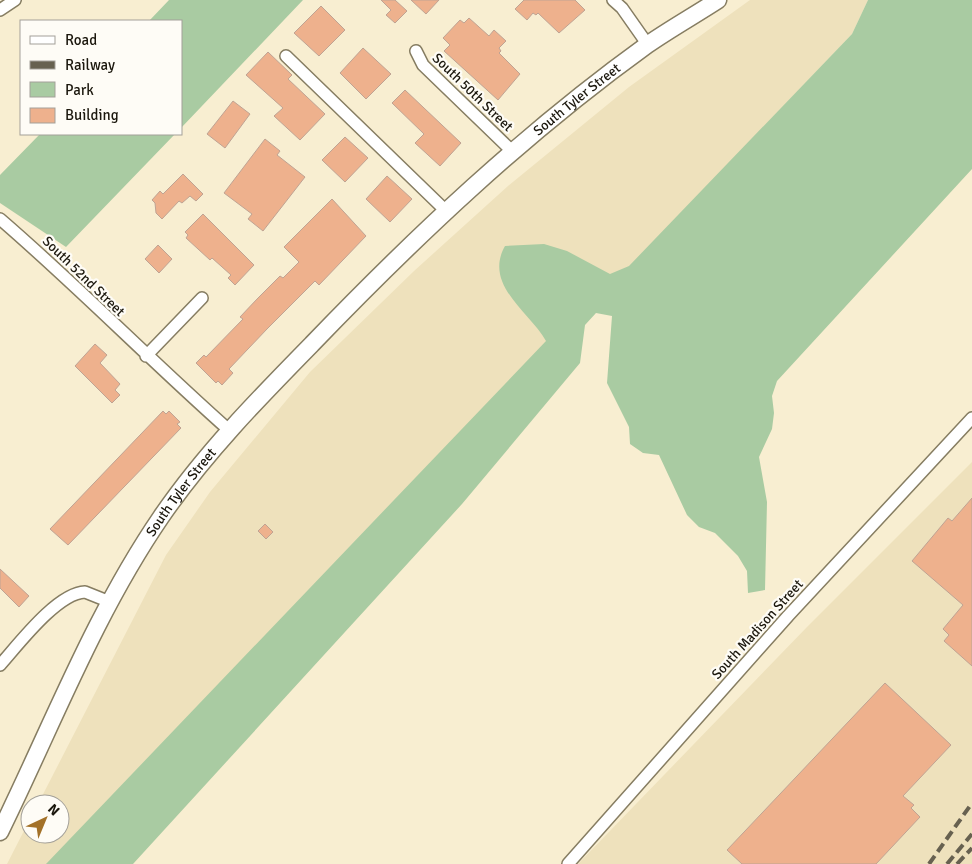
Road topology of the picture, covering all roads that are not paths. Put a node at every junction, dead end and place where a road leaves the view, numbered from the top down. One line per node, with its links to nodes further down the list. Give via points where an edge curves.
1 (16, 0): 5 (street)
2 (613, 0): 4 (street)
3 (718, 0): 6 (main road, South Tyler Street)
4 (626, 4): 6 (street)
5 (0, 10)
6 (648, 45): 9 (main road, South Tyler Street)
7 (416, 51): 9 (street, South 50th Street, via 423,65)
8 (286, 56): 10 (street)
9 (512, 152): 10 (main road, South Tyler Street)
10 (445, 210): 15 (main road, South Tyler Street, via 348,306)
11 (0, 219): 13 (street, South 52nd Street)
12 (202, 298): 13 (street)
13 (146, 356): 15 (street, South 52nd Street)
14 (972, 418): 19 (street, South Madison Street, via 788,616)
15 (230, 431): 16 (main road, South Tyler Street, via 162,516)
16 (110, 602): 17 (street, via 85,592 68,597); 18 (main road, South Tyler Street)
17 (0, 665)
18 (0, 832)
19 (568, 864)

